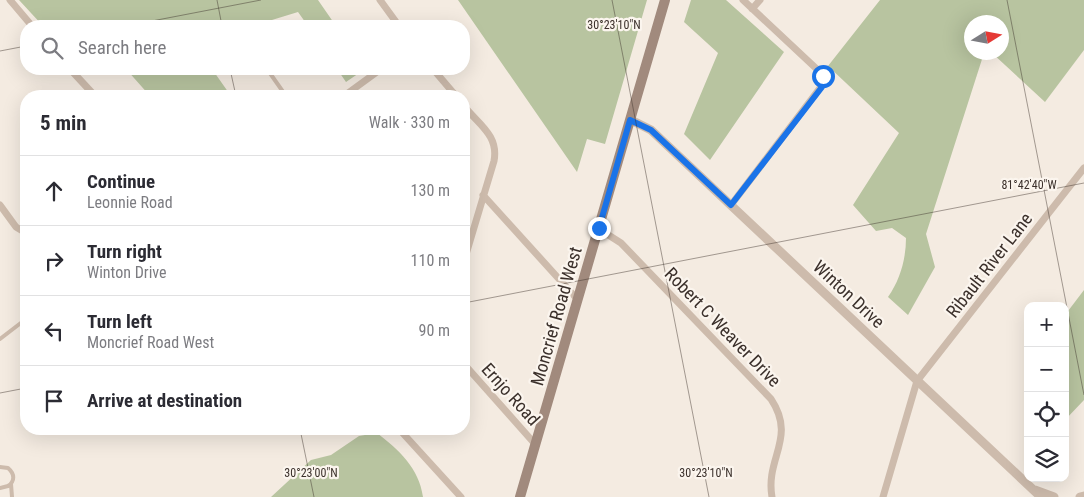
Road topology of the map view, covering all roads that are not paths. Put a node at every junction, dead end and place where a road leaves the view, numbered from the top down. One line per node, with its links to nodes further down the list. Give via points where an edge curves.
1 (10, 0): 7 (street)
2 (380, 0): 8 (street)
3 (665, 0): 18 (main road, Moncrief Road West)
4 (743, 0): 6 (street)
5 (760, 0): 6 (street)
6 (752, 9): 22 (street, via 820,73 823,84)
7 (27, 20)
8 (395, 20)
9 (76, 75): 13 (street)
10 (271, 75): 14 (lane)
11 (373, 75): 15 (street)
12 (438, 75): 16 (street)
13 (89, 90)
14 (282, 90)
15 (352, 90)
16 (451, 90)
17 (471, 115): 20 (street, via 494,143 494,161)
18 (630, 120): 22 (street, Winton Drive, via 651,130); 23 (main road, Moncrief Road West)
19 (1084, 168): 30 (street, Ribault River Lane)
20 (483, 195): 25 (street); 26 (street)
21 (0, 205): 24 (street)
22 (731, 205): 30 (street, Winton Drive)
23 (599, 228): 26 (main road, Moncrief Road West); 41 (street, Robert C Weaver Drive, via 621,243 774,404 779,414 782,438 771,478)
24 (20, 229)
25 (470, 240)
26 (578, 300): 32 (main road, Moncrief Road West)
27 (20, 324): 28 (lane)
28 (0, 339)
29 (470, 371): 32 (street, Ernjo Road)
30 (917, 381): 36 (street, Winton Drive); 42 (street)
31 (404, 435): 39 (street)
32 (535, 444): 40 (main road, Moncrief Road West)
33 (1, 465): 34 (lane, via 13,473)
34 (11, 484): 35 (lane); 38 (lane)
35 (0, 488)
36 (1033, 489): 43 (street, Winton Drive); 44 (street)
37 (1084, 496): 45 (street)
38 (12, 497)
39 (461, 497)
40 (520, 497)
41 (772, 497)
42 (883, 497)
43 (1041, 497)
44 (1054, 497)
45 (1080, 497)

